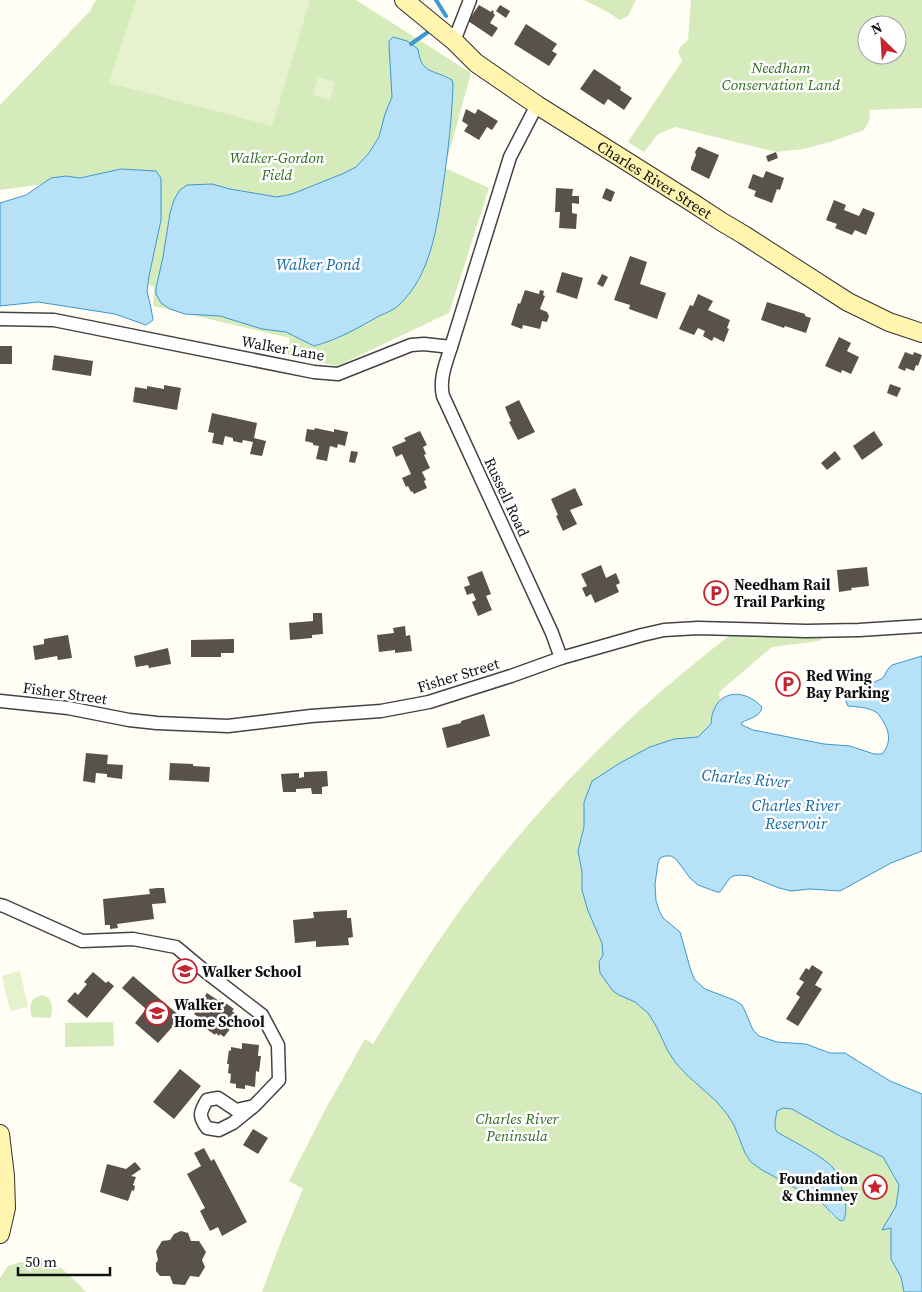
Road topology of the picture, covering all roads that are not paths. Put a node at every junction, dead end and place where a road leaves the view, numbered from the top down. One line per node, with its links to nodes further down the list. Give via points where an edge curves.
1 (404, 0): 3 (street, Charles River Street)
2 (470, 0): 3 (street)
3 (454, 41): 4 (street, Charles River Street, via 476,63)
4 (537, 105): 6 (street, Charles River Street, via 848,302 889,322); 7 (street, via 510,157)
5 (0, 319): 7 (street, Walker Lane, via 54,320 314,372 338,374 411,345)
6 (922, 333)
7 (451, 347): 9 (street, Russell Road, via 442,377 443,396)
8 (922, 626): 9 (street, Fisher Street, via 806,631 681,628 642,635)
9 (561, 658): 10 (street, Fisher Street, via 412,706 243,724 157,723 68,708)
10 (0, 701)
11 (0, 905): 12 (street, via 82,941 132,939 176,947 262,1015 278,1045 280,1080)
12 (254, 1106)
13 (0, 1134): 14 (street, via 6,1208)
14 (0, 1234)

